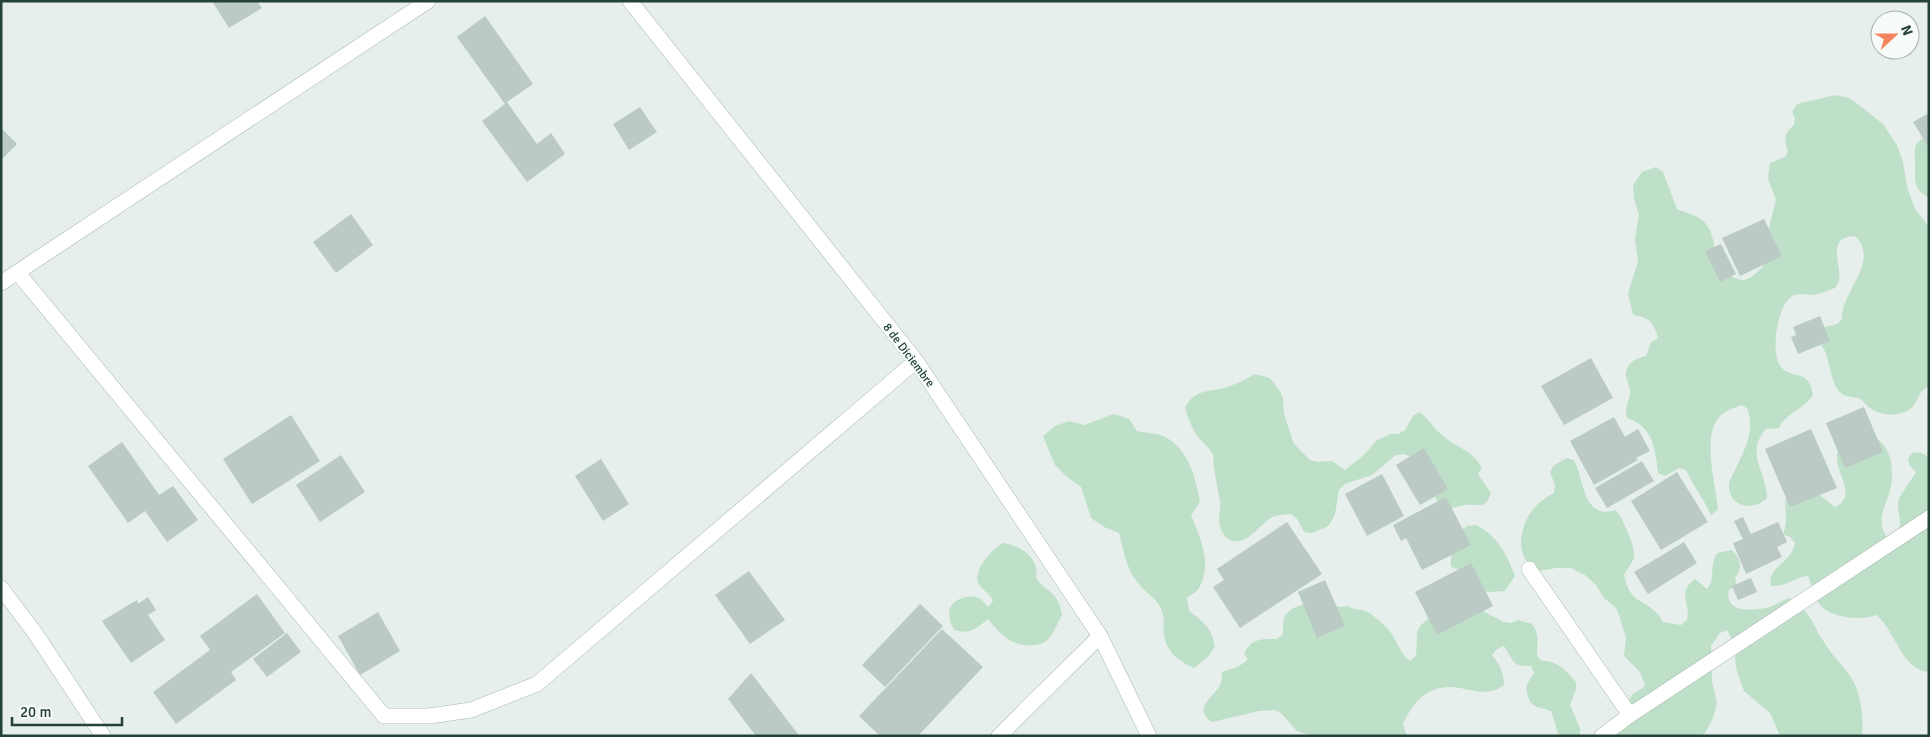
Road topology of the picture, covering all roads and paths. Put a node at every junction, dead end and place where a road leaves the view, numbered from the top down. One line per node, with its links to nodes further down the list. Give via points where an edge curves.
1 (428, 1): 3 (street)
2 (630, 1): 5 (street, 8 de Diciembre)
3 (18, 273): 4 (street); 5 (street, via 384,716 429,716 470,710 537,684)
4 (1, 283)
5 (916, 361): 9 (street, 8 de Diciembre)
6 (1929, 518): 10 (street)
7 (1529, 569): 10 (street)
8 (1, 588): 11 (street)
9 (1100, 636): 12 (street); 13 (street, 8 de Diciembre)
10 (1630, 715): 14 (street)
11 (103, 736)
12 (999, 736)
13 (1149, 736)
14 (1602, 736)

